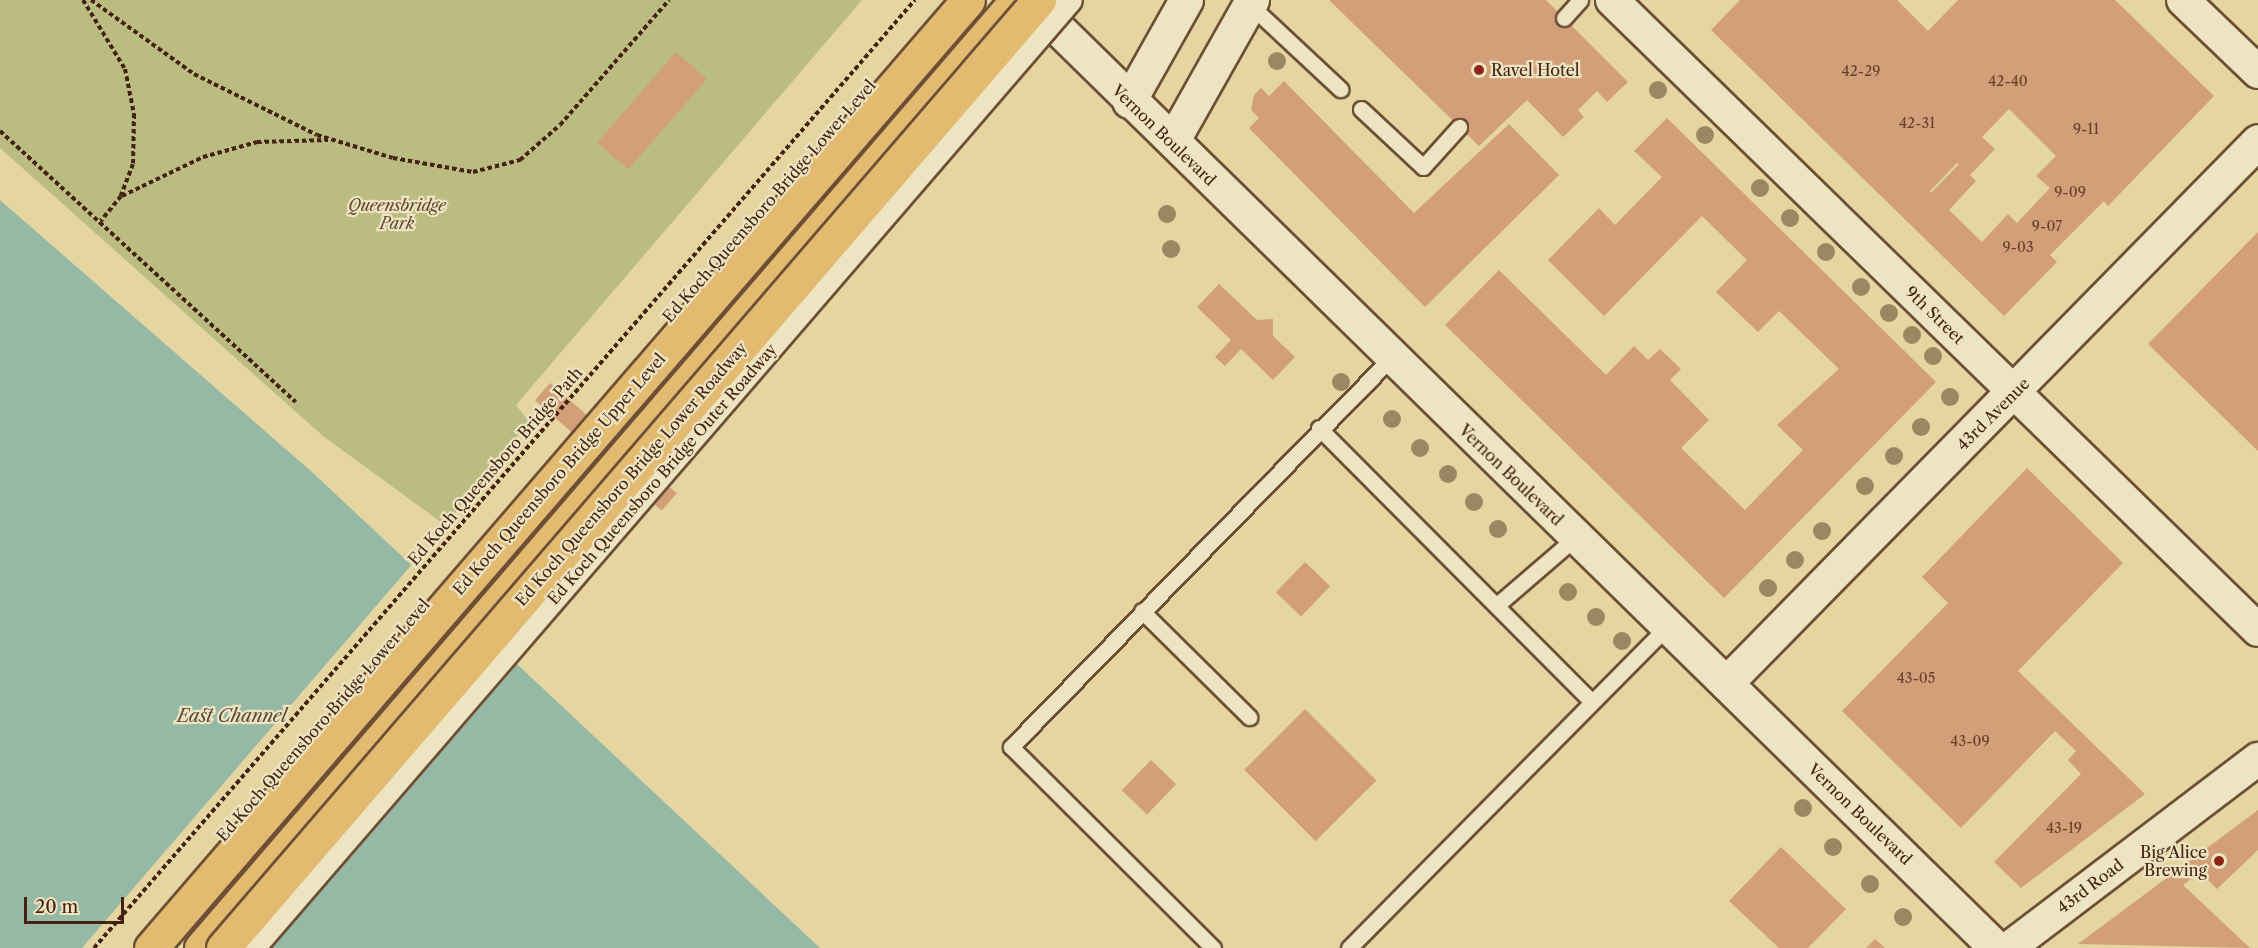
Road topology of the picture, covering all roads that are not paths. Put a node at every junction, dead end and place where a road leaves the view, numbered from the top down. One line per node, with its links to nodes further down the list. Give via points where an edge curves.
1 (942, 0): 32 (highway, Ed Koch Queensboro Bridge Lower Level)
2 (968, 0): 33 (highway, Ed Koch Queensboro Bridge Upper Level)
3 (1017, 0): 34 (highway)
4 (1029, 0): 15 (main road, Vernon Boulevard)
5 (1039, 0): 35 (highway, Ed Koch Queensboro Bridge Lower Roadway, bridge)
6 (1070, 0): 36 (street, Ed Koch Queensboro Bridge Outer Roadway, bridge)
7 (1186, 0): 15 (main road)
8 (1580, 0): 12 (lane)
9 (1612, 0): 21 (street, 9th Street)
10 (2183, 0): 13 (street)
11 (1250, 2): 14 (lane); 18 (main road)
12 (1564, 18)
13 (2258, 72)
14 (1340, 89)
15 (1130, 101): 18 (main road, Vernon Boulevard)
16 (1361, 109): 17 (lane, via 1423,167)
17 (1459, 127)
18 (1173, 140): 20 (main road, Vernon Boulevard)
19 (2258, 141): 21 (main road, 43rd Avenue)
20 (1391, 358): 22 (lane); 23 (main road, Vernon Boulevard)
21 (2015, 392): 27 (street, 9th Street); 28 (main road, 43rd Avenue)
22 (1319, 428): 24 (lane); 25 (lane)
23 (1576, 537): 24 (lane); 26 (main road, Vernon Boulevard)
24 (1497, 605): 29 (lane)
25 (1142, 611): 30 (lane); 37 (lane, via 1011,747)
26 (1668, 626): 28 (main road, Vernon Boulevard); 29 (lane)
27 (2258, 630)
28 (1726, 683): 39 (main road, Vernon Boulevard)
29 (1590, 700): 38 (lane)
30 (1249, 717)
31 (2258, 759): 40 (street, 43rd Road)
32 (126, 948)
33 (151, 948)
34 (201, 948)
35 (223, 948)
36 (253, 948)
37 (1213, 948)
38 (1349, 948)
39 (1996, 948)
40 (2009, 948)

